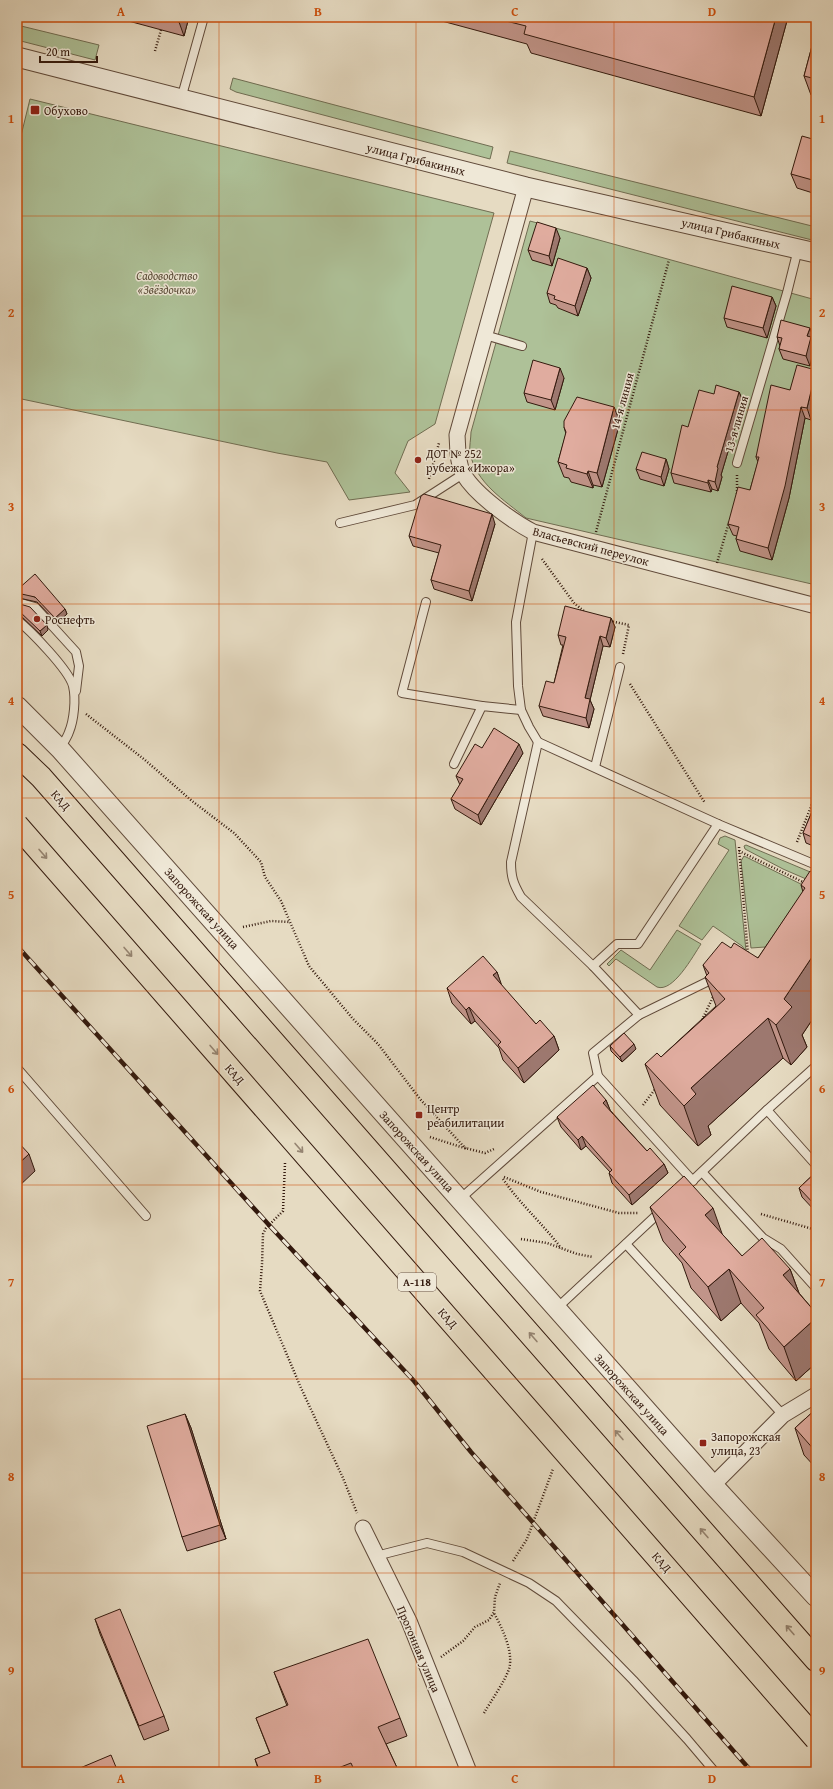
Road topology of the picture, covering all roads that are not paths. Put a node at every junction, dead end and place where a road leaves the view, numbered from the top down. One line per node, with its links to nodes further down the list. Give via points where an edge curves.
1 (204, 17): 3 (lane)
2 (17, 57): 3 (street, улица Грибакиных)
3 (181, 100): 4 (street, улица Грибакиных)
4 (526, 187): 5 (street, улица Грибакиных); 6 (street, Власьевский переулок)
5 (807, 250): 8 (lane, 13-я линия, via 787,293)
6 (485, 335): 7 (lane); 9 (street, Власьевский переулок, via 457,435 458,454)
7 (522, 346)
8 (737, 463)
9 (464, 474): 10 (lane, via 415,505); 11 (street, Власьевский переулок, via 475,488 515,523)
10 (340, 523)
11 (533, 532): 14 (street, Власьевский переулок); 20 (lane, via 516,622)
12 (426, 602): 19 (lane, via 402,693)
13 (17, 605): 17 (lane, via 21,603 35,607 76,652 80,666)
14 (816, 606)
15 (17, 620): 17 (lane, via 27,627 61,666 73,685)
16 (620, 667): 25 (lane)
17 (74, 705): 22 (lane, via 69,732)
18 (17, 706): 22 (street, Запорожская улица)
19 (482, 706): 20 (lane); 24 (lane)
20 (521, 710): 21 (lane)
21 (538, 742): 25 (lane); 30 (lane, via 511,862 511,875 521,896)
22 (60, 749): 40 (street, Запорожская улица)
23 (17, 754): 52 (highway, КАД, one-way to 23, via 41,777)
24 (454, 764)
25 (595, 767): 26 (lane)
26 (718, 824): 28 (lane); 30 (lane, via 638,944 617,944)
27 (17, 825): 53 (highway, КАД / А-118, one-way to 53, bridge)
28 (816, 865)
29 (748, 963): 31 (lane)
30 (593, 966): 31 (lane)
31 (639, 1015): 34 (lane, via 593,1053)
32 (816, 1066): 35 (lane)
33 (17, 1068): 42 (lane)
34 (598, 1076): 38 (lane); 40 (lane)
35 (767, 1110): 36 (lane); 37 (lane)
36 (816, 1165)
37 (702, 1172): 38 (lane); 44 (lane, via 763,1238 781,1249)
38 (693, 1181): 39 (lane)
39 (682, 1192)
40 (460, 1199): 45 (street, Запорожская улица)
41 (670, 1202): 43 (lane)
42 (146, 1216)
43 (626, 1244): 45 (lane); 47 (lane)
44 (816, 1288)
45 (556, 1309): 48 (street, Запорожская улица)
46 (816, 1396): 47 (street)
47 (783, 1415): 48 (street)
48 (713, 1486): 51 (street, Запорожская улица)
49 (363, 1528): 50 (street, Прогонная улица)
50 (376, 1556): 54 (street, Прогонная улица, via 409,1622); 55 (lane, via 427,1543 463,1552 529,1583 556,1601 633,1680)
51 (816, 1597)
52 (816, 1660)
53 (816, 1739)
54 (470, 1772)
55 (715, 1772)

